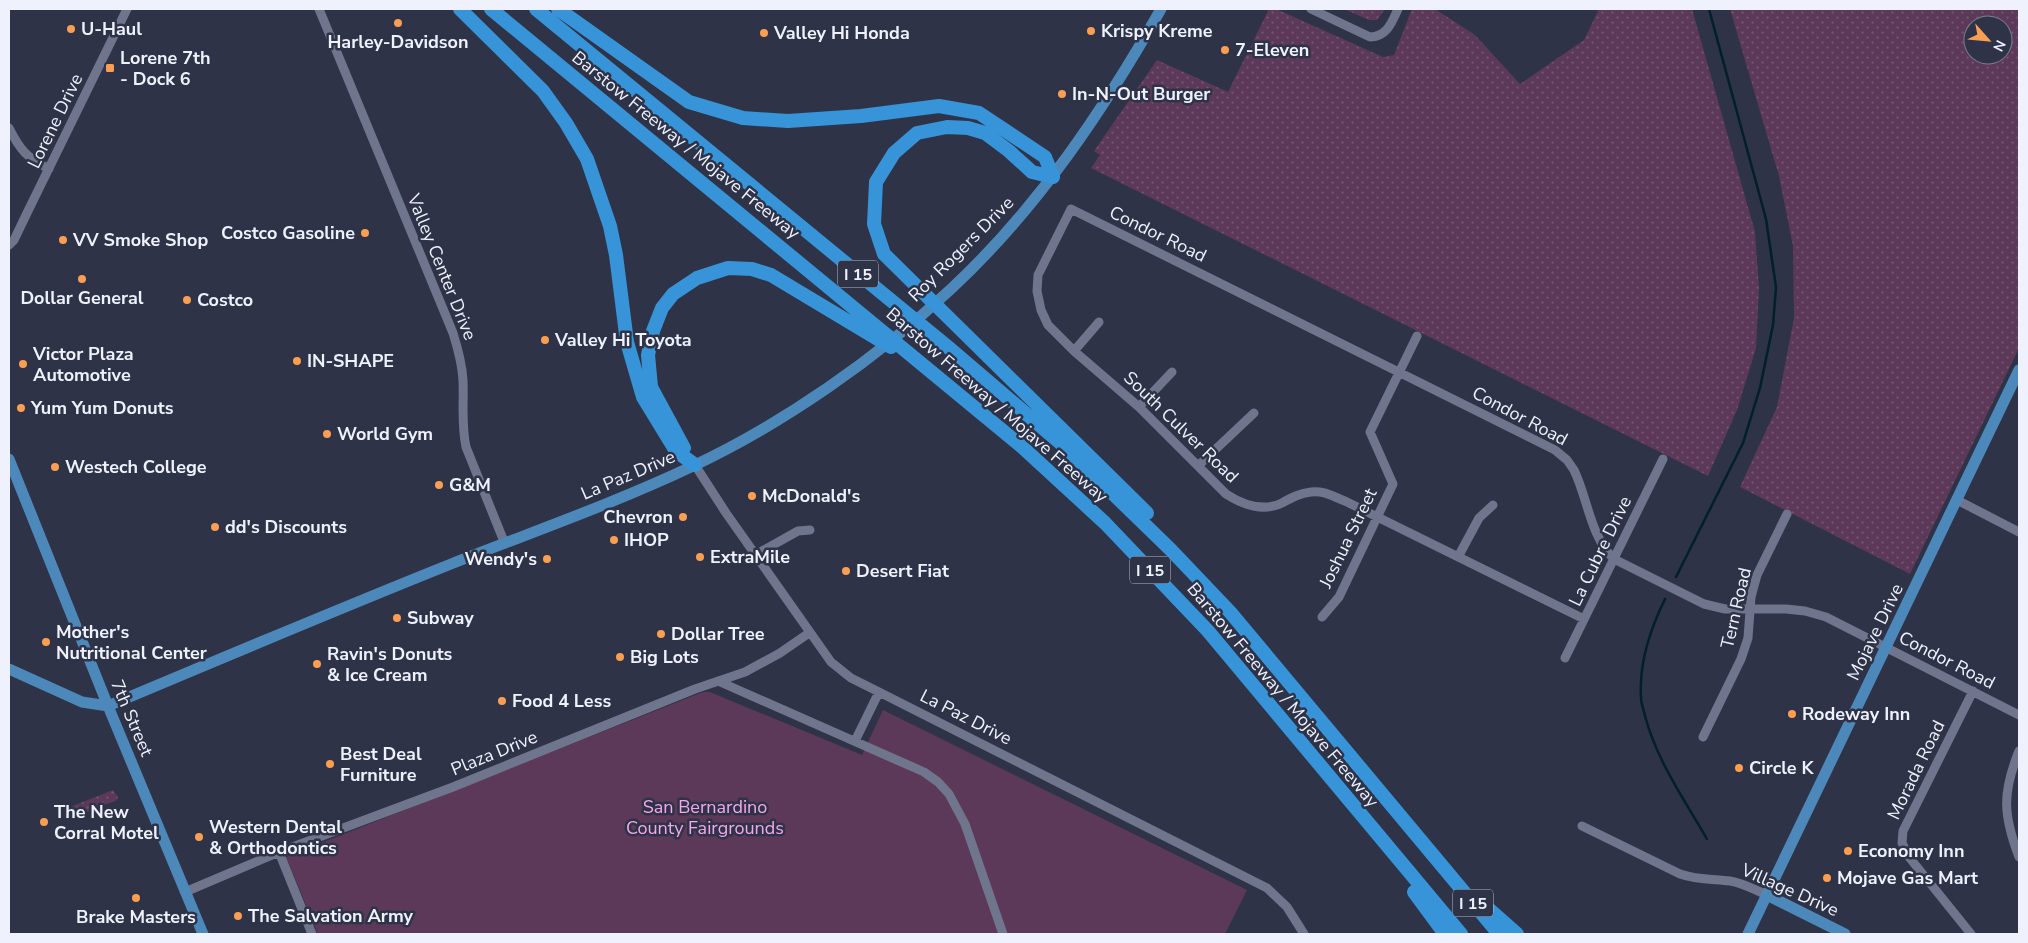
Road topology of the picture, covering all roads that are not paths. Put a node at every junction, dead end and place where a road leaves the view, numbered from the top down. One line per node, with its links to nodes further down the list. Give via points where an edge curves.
1 (127, 9): 11 (street, Lorene Drive)
2 (319, 9): 34 (street, Valley Center Drive, via 453,333 463,381 466,447)
3 (460, 9): 26 (highway, via 543,91 587,159 610,226 627,342 643,396 676,451)
4 (490, 9): 18 (highway, Barstow Freeway / Mojave Freeway / I 15)
5 (536, 9): 35 (highway, Barstow Freeway / Mojave Freeway / I 15, via 949,348 1065,447)
6 (558, 9): 12 (highway, via 689,102 743,118 788,121 939,106 979,112 1045,157)
7 (1161, 9): 12 (main road, Roy Rogers Drive, via 1087,130)
8 (1311, 9): 9 (street, via 1370,37 1377,37 1387,30)
9 (1398, 9)
10 (9, 128): 11 (street, via 25,155)
11 (49, 169): 14 (street, Lorene Drive)
12 (1053, 177): 26 (main road, Roy Rogers Drive, via 951,289 854,368 773,423); 35 (highway, via 1032,172 985,133 947,126 917,133 894,153 876,182 874,224 884,254 1149,515)
13 (1071, 209): 17 (street, South Culver Road, via 1038,275 1037,291 1048,325); 20 (street, Condor Road)
14 (9, 245)
15 (1099, 322): 17 (street)
16 (1417, 336): 20 (street, Joshua Street)
17 (1074, 351): 22 (street, South Culver Road)
18 (930, 370): 26 (highway, via 771,275 752,269 728,268 697,278 673,294 662,308 648,355 651,387); 54 (highway, Barstow Freeway / Mojave Freeway / I 15, via 1020,445 1105,523 1208,631)
19 (2019, 370): 28 (main road, Mojave Drive)
20 (1398, 371): 31 (street, Joshua Street, via 1370,432 1393,484); 38 (street, Condor Road, via 1555,450 1568,460 1579,480 1598,539)
21 (1172, 372): 22 (street)
22 (1139, 407): 27 (street, South Culver Road)
23 (1254, 413): 27 (street)
24 (9, 459): 49 (main road, 7th Street)
25 (1664, 459): 38 (street, La Cubre Drive)
26 (695, 465): 34 (main road, La Paz Drive); 36 (street, La Paz Drive)
27 (1199, 465): 31 (street, South Culver Road, via 1226,494 1242,504 1272,506 1299,495 1322,492)
28 (1957, 500): 33 (street); 43 (main road, Mojave Drive)
29 (1493, 505): 37 (street, via 1479,518)
30 (1786, 514): 39 (street, Tern Road, via 1757,575)
31 (1378, 517): 37 (street, South Culver Road); 40 (street, Joshua Street, via 1339,596)
32 (810, 530): 36 (street, via 798,531)
33 (2019, 532)
34 (505, 544): 49 (main road, La Paz Drive, via 285,631)
35 (1171, 550): 58 (highway, Barstow Freeway / Mojave Freeway / I 15, via 1230,612)
36 (755, 555): 42 (street, La Paz Drive)
37 (1458, 557): 41 (street, South Culver Road)
38 (1614, 559): 39 (street, Condor Road, via 1704,604); 41 (street, La Cubre Drive)
39 (1750, 610): 43 (street, Condor Road, via 1805,612 1826,618); 51 (street, Tern Road, via 1748,638 1741,659)
40 (1322, 617)
41 (1584, 619): 44 (street, La Cubre Drive)
42 (809, 633): 46 (street, Plaza Drive, via 758,665); 48 (street, La Paz Drive, via 840,670)
43 (1888, 647): 47 (street, Condor Road); 60 (main road, Mojave Drive)
44 (1565, 658)
45 (9, 669): 49 (main road, via 82,702)
46 (718, 681): 52 (street); 56 (street, Plaza Drive, via 453,787)
47 (1973, 691): 50 (street, Condor Road); 71 (street, Morada Road, via 1903,831 1902,843)
48 (879, 692): 52 (street); 64 (street, La Paz Drive, via 1267,888 1287,907)
49 (108, 706): 59 (main road, 7th Street)
50 (2019, 715)
51 (1703, 737)
52 (855, 741): 63 (street, via 924,772 949,794 965,824)
53 (2019, 751): 57 (street, via 2008,784 2006,808 2011,837)
54 (1345, 796): 65 (highway); 66 (highway, Barstow Freeway / Mojave Freeway / I 15)
55 (1582, 826): 60 (street, Village Drive, via 1680,874 1741,884)
56 (279, 852): 59 (street, Plaza Drive); 62 (street)
57 (2019, 857)
58 (1446, 871): 67 (highway, Barstow Freeway / Mojave Freeway / I 15); 68 (highway)
59 (186, 892): 61 (main road, 7th Street)
60 (1767, 895): 69 (main road, Mojave Drive); 70 (main road, Village Drive)
61 (203, 934)
62 (312, 934)
63 (1003, 934)
64 (1304, 934)
65 (1445, 934)
66 (1461, 934)
67 (1499, 934)
68 (1517, 934)
69 (1748, 934)
70 (1844, 934)
71 (1971, 934)

